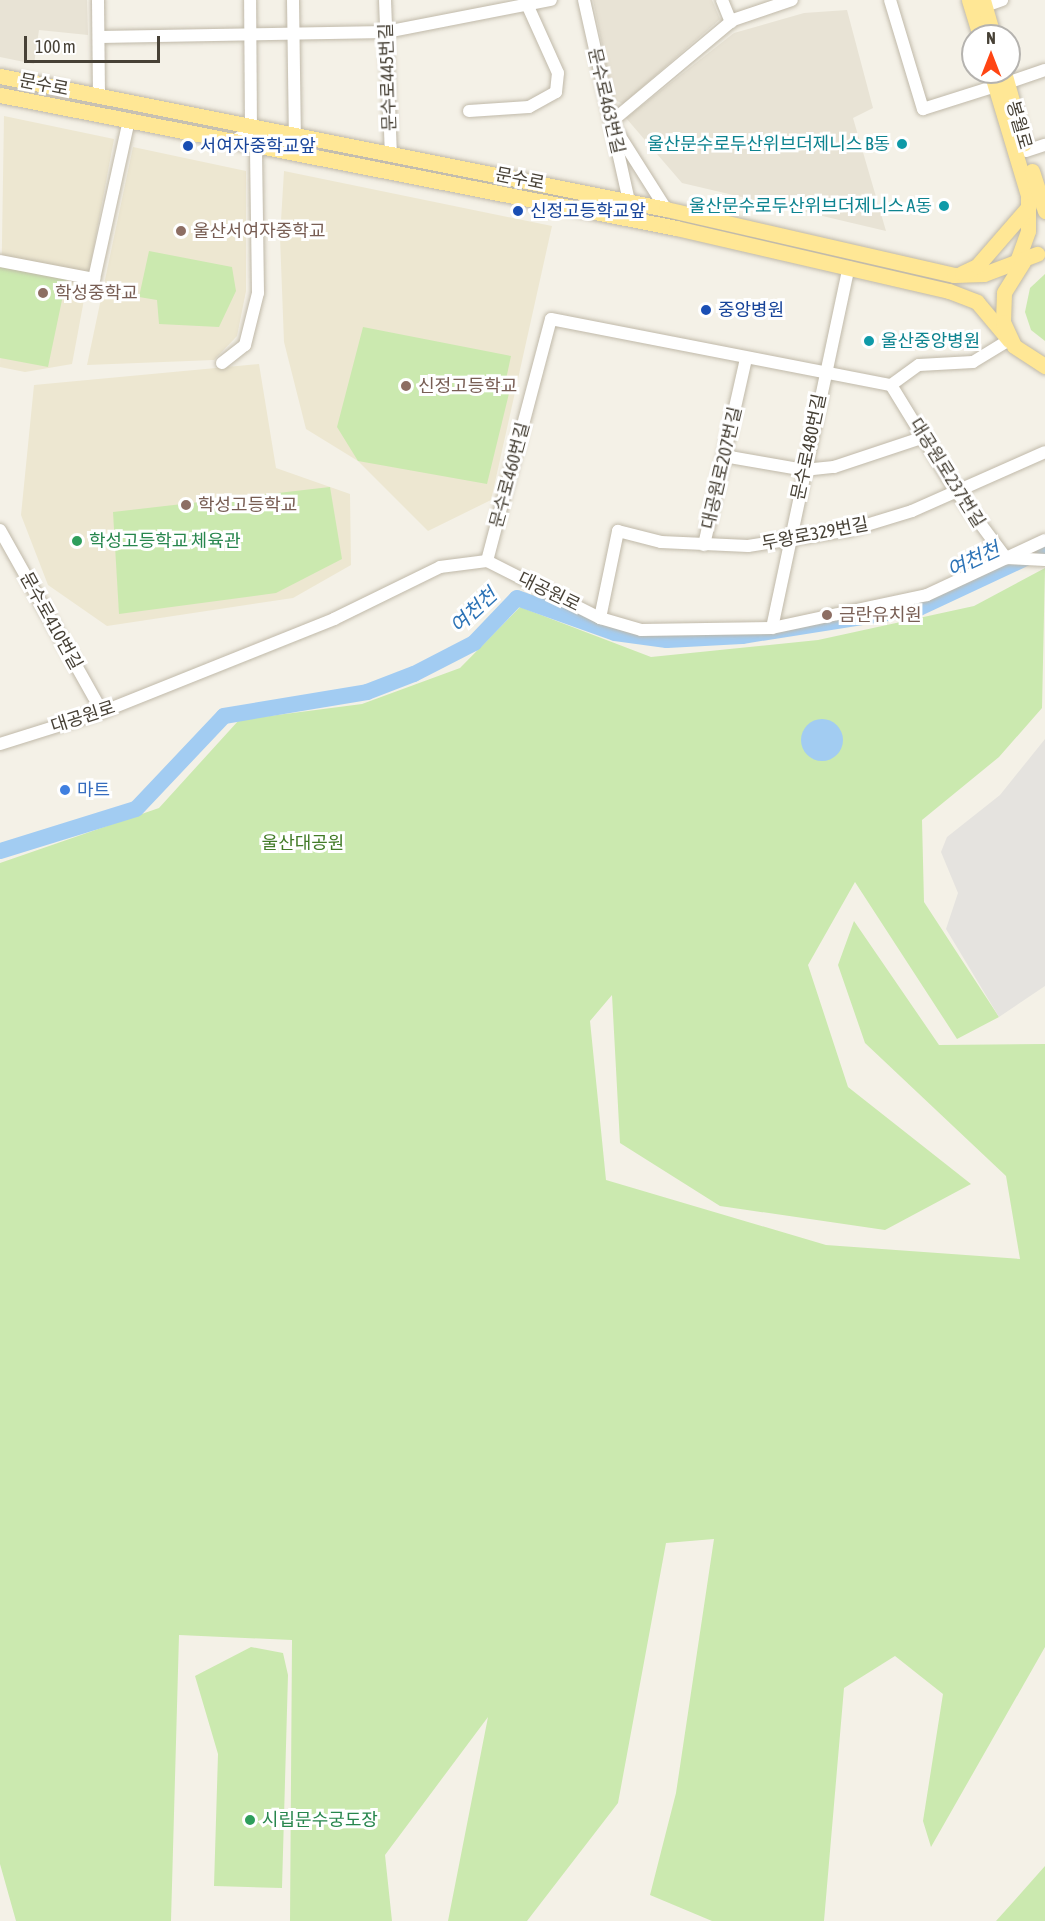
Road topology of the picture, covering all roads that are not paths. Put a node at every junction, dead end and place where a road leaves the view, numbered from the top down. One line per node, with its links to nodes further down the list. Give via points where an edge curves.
1 (98, 0): 20 (street)
2 (250, 0): 19 (street)
3 (293, 0): 18 (street)
4 (385, 0): 17 (street, 문수로445번길)
5 (551, 0): 12 (street)
6 (584, 0): 33 (street, 문수로463번길)
7 (722, 0): 14 (street)
8 (792, 0): 14 (street)
9 (890, 0): 26 (street, via 923,109)
10 (969, 0): 15 (main road)
11 (1002, 0): 13 (street)
12 (526, 2): 17 (street); 31 (street, via 558,74 556,92 529,107)
13 (984, 3): 16 (main road)
14 (731, 22): 33 (street)
15 (976, 24)
16 (990, 24)
17 (386, 32): 18 (street); 41 (street, 문수로445번길)
18 (293, 33): 19 (street); 35 (street)
19 (252, 34): 20 (street); 34 (street)
20 (100, 37): 30 (street)
21 (1045, 70): 23 (street)
22 (0, 71): 25 (street)
23 (1021, 74)
24 (0, 76): 25 (main road, 문수로)
25 (31, 82): 30 (main road, 문수로)
26 (984, 84)
27 (1001, 84): 40 (main road, 봉월로)
28 (1001, 84): 43 (main road)
29 (0, 94): 32 (main road, 문수로)
30 (99, 96): 34 (main road, 문수로)
31 (470, 111)
32 (129, 120): 36 (main road, 문수로); 52 (street, via 94,279)
33 (611, 122): 45 (street, 문수로463번길); 48 (street)
34 (252, 126): 35 (main road, 문수로); 36 (street, via 247,137)
35 (295, 135): 37 (main road, 문수로)
36 (233, 141): 38 (main road, 문수로)
37 (332, 142): 41 (main road, 문수로); 42 (main road, via 307,146)
38 (256, 145): 42 (main road, 문수로); 58 (street, via 258,292 245,345)
39 (1045, 145): 40 (street)
40 (1026, 151): 43 (main road, 봉월로)
41 (391, 154): 44 (main road, 문수로)
42 (327, 159): 46 (main road, 문수로)
43 (1026, 168): 47 (main road, 봉월로)
44 (552, 186): 45 (main road, 문수로); 46 (main road, via 568,190 573,199)
45 (629, 201): 48 (main road, 문수로); 49 (main road, via 616,210); 50 (main road)
46 (549, 203): 49 (main road, 문수로)
47 (1040, 206): 54 (main road, 봉월로); 55 (main road, via 977,266)
48 (666, 208): 55 (main road, 문수로)
49 (591, 211): 50 (main road, 문수로)
50 (649, 223): 53 (main road, 문수로)
51 (1041, 253): 54 (main road, 문수로)
52 (0, 261)
53 (849, 267): 56 (main road, 문수로, via 961,294 976,302); 60 (street, 문수로480번길)
54 (1015, 267): 55 (main road, 문수로, via 984,274); 56 (main road, 봉월로, via 1002,303)
55 (954, 274)
56 (1010, 339): 59 (main road, 문수로); 61 (street, via 973,362 919,365)
57 (746, 358): 60 (street); 64 (street, 대공원로207번길); 74 (street, 문수로460번길, via 551,318)
58 (222, 363)
59 (1044, 366)
60 (825, 373): 61 (street); 65 (street, 문수로480번길)
61 (891, 385): 62 (street, 대공원로237번길)
62 (924, 437): 65 (street, via 834,467); 66 (street, 대공원로237번길)
63 (1045, 452): 66 (street, 두왕로329번길)
64 (724, 456): 65 (street); 71 (street, 대공원로207번길)
65 (804, 470): 69 (street, 문수로480번길)
66 (956, 491): 69 (street, 두왕로329번길, via 850,530); 73 (street, 대공원로237번길)
67 (0, 531): 78 (street, 문수로410번길)
68 (1045, 531): 73 (street)
69 (789, 540): 71 (street, 두왕로329번길); 77 (street, 문수로480번길)
70 (1045, 540): 73 (street, 대공원로)
71 (704, 545): 76 (street, 대공원로207번길, via 618,531)
72 (1045, 555): 75 (street)
73 (1006, 558): 75 (street); 77 (street, 대공원로, via 927,595)
74 (487, 561): 76 (street, 대공원로); 78 (street, 대공원로, via 440,567 334,619)
75 (1039, 561)
76 (600, 618): 77 (street, 대공원로, via 641,630)
77 (772, 628)
78 (102, 712): 79 (street, 대공원로)
79 (0, 744)

